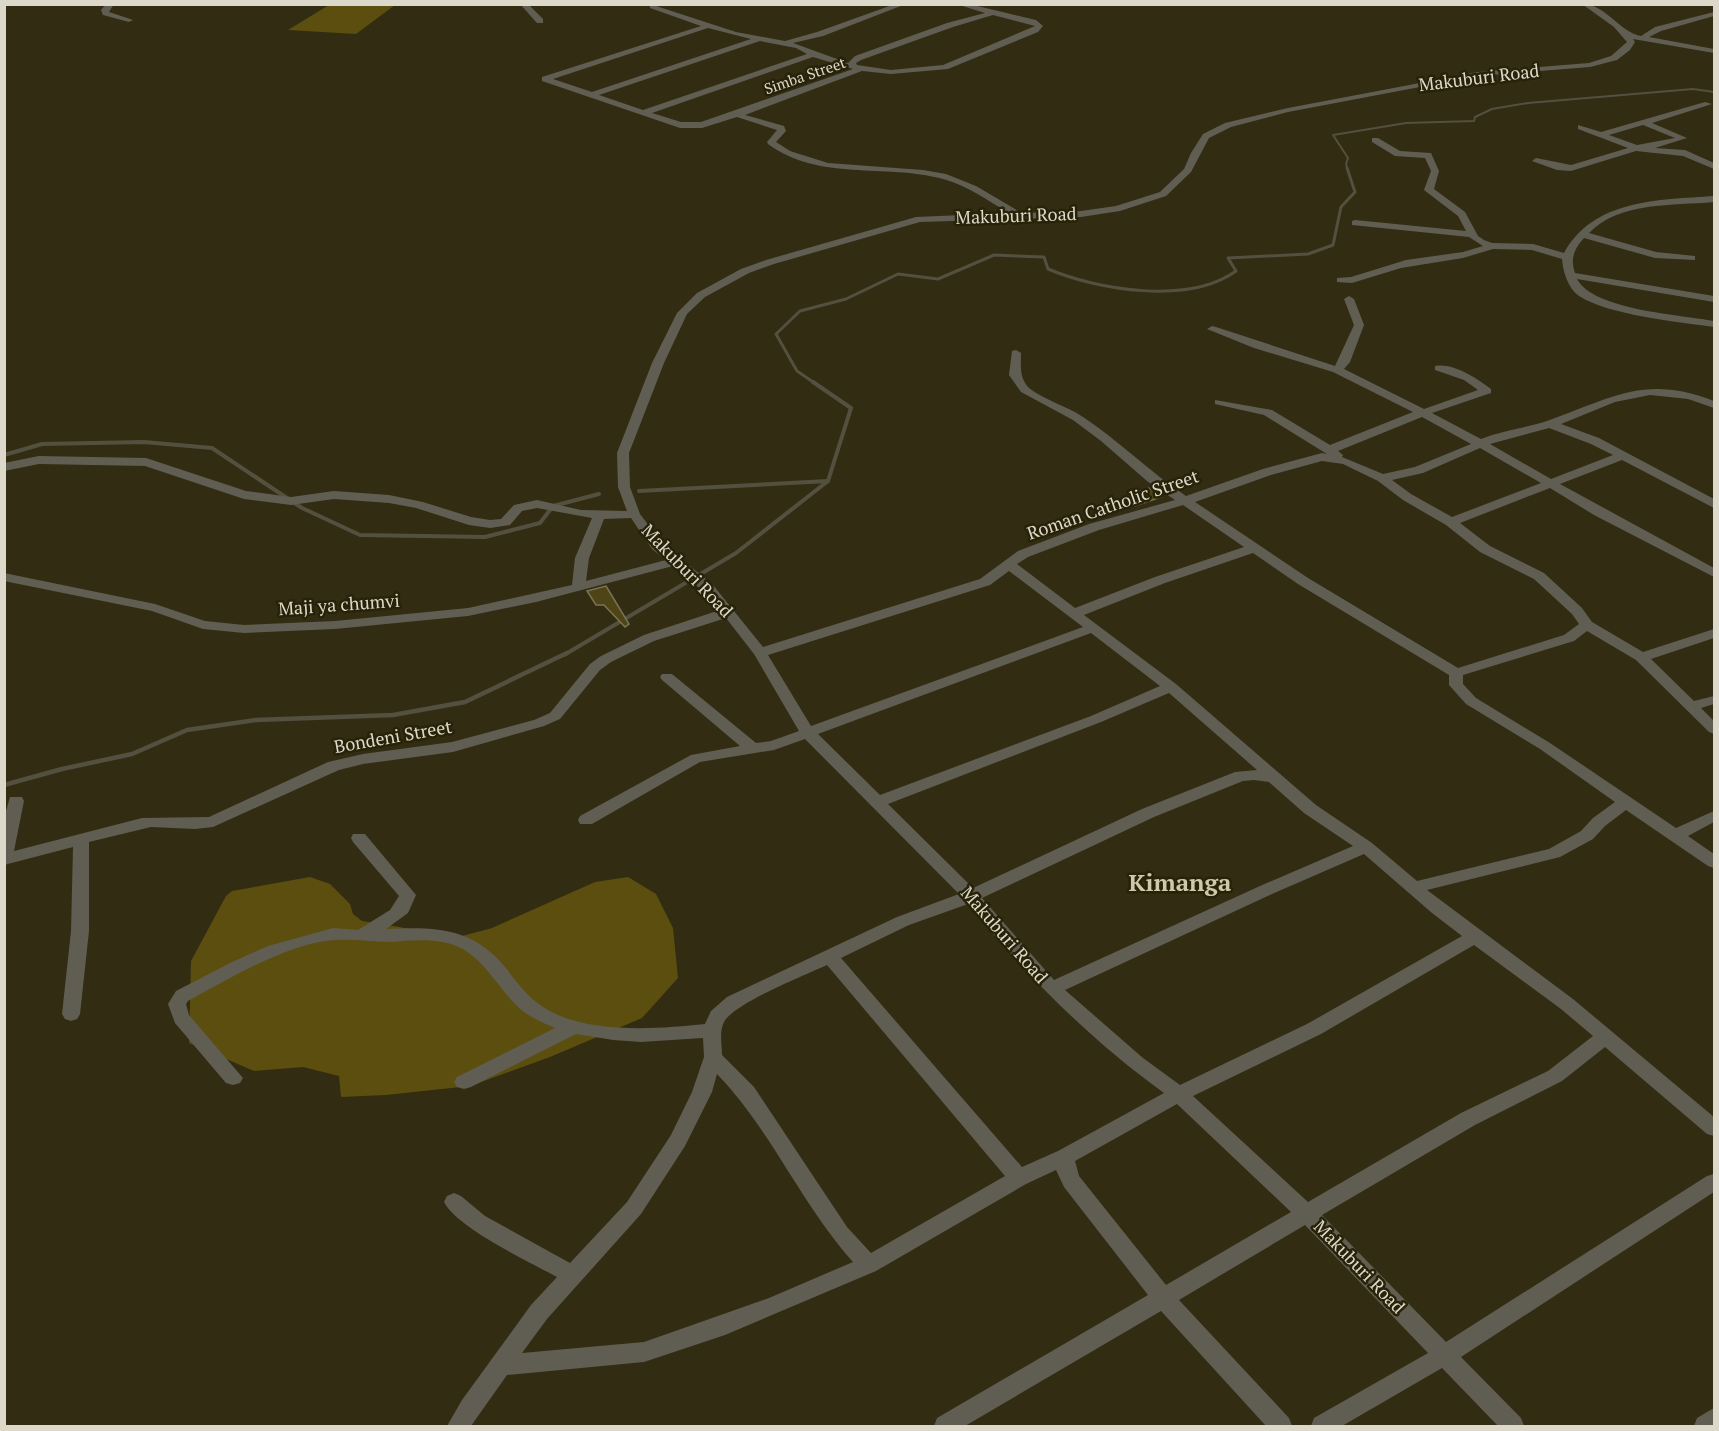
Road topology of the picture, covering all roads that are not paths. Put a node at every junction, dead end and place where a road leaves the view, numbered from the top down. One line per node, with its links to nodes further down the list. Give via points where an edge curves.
1 (111, 4): 9 (street, via 106,13)
2 (523, 4): 10 (street)
3 (903, 4): 15 (street)
4 (959, 4): 7 (street)
5 (1585, 4): 12 (street)
6 (653, 6): 11 (street, Simba Street)
7 (993, 13): 18 (street, via 858,58 852,62); 18 (street, via 1039,26 945,68 891,72)
8 (1714, 14): 13 (street, via 1659,29)
9 (129, 20)
10 (540, 21)
11 (703, 24): 14 (street, Simba Street); 19 (street, via 706,26 702,29 545,79)
12 (1628, 36): 13 (street); 31 (street, Makuburi Road, via 1631,42 1627,48 1602,62 1478,74 1228,125 1206,136 1188,170 1163,194 1117,209)
13 (1643, 38): 16 (street)
14 (757, 40): 15 (street, Simba Street); 19 (street)
15 (785, 43): 17 (street, Simba Street)
16 (1714, 51)
17 (813, 54): 18 (street, Simba Street); 21 (street)
18 (857, 67): 22 (street, Simba Street)
19 (594, 94): 21 (street)
20 (1708, 104): 23 (street)
21 (645, 112): 22 (street, via 694,126)
22 (741, 113): 31 (street, Simba Street, via 744,118 781,128 772,144 789,153 832,167 893,169 954,179)
23 (1643, 122): 25 (street); 27 (street, via 1683,138)
24 (1581, 127): 25 (street)
25 (1602, 134): 27 (street)
26 (1375, 140): 34 (street, via 1398,154 1428,155 1435,171 1429,190 1462,214)
27 (1636, 148): 28 (street, via 1571,168); 29 (street, via 1685,153)
28 (1536, 160)
29 (1714, 165)
30 (1714, 199): 33 (street, via 1623,209 1600,218)
31 (1020, 216): 60 (street, Makuburi Road, via 919,219 770,262 701,295 682,313 623,453 624,487)
32 (1355, 223): 34 (street)
33 (1581, 234): 36 (street); 37 (street, via 1655,255)
34 (1474, 235): 35 (street)
35 (1491, 246): 36 (street, via 1533,247); 39 (street, via 1464,256 1414,262)
36 (1566, 257): 38 (street)
37 (1691, 258)
38 (1571, 275): 41 (street); 42 (street, via 1576,289 1600,300)
39 (1341, 280)
40 (1349, 299): 46 (street, via 1359,325)
41 (1714, 299)
42 (1714, 324)
43 (1212, 329): 46 (street)
44 (1016, 353): 58 (street, via 1015,375 1025,390 1077,418)
45 (1439, 368): 49 (street, via 1468,378 1487,391)
46 (1337, 370): 49 (street)
47 (1219, 402): 52 (street, via 1268,412)
48 (1714, 405): 50 (street, via 1679,393 1644,390)
49 (1422, 413): 51 (street); 52 (street)
50 (1550, 424): 51 (street, via 1517,430); 53 (street)
51 (1483, 444): 56 (street, via 1419,470); 57 (street)
52 (1329, 450): 54 (street)
53 (1622, 456): 57 (street); 59 (street)
54 (1346, 461): 56 (street, Roman Catholic Street); 58 (street, Roman Catholic Street, via 1322,457)
55 (4, 467): 61 (street, via 39,460 146,462 244,495 291,501 334,495 389,499 490,524 505,522 518,508 537,504)
56 (1382, 478): 62 (street, Roman Catholic Street)
57 (1549, 483): 62 (street); 66 (street)
58 (1185, 501): 63 (street); 65 (street, Roman Catholic Street, via 1094,527 1023,554)
59 (1713, 502)
60 (634, 514): 61 (street); 64 (street, Makuburi Road, via 657,546)
61 (599, 516): 68 (street, via 582,558)
62 (1451, 522): 71 (street, Roman Catholic Street, via 1485,549 1539,576)
63 (1255, 548): 70 (street); 76 (street)
64 (677, 561): 68 (street, Maji ya chumvi); 69 (street, Makuburi Road)
65 (1009, 564): 70 (street); 74 (street, Roman Catholic Street, via 985,582)
66 (1714, 573)
67 (4, 577): 68 (street, Maji ya chumvi, via 155,608 203,625 231,629 335,625 468,612)
68 (578, 587)
69 (729, 612): 74 (street, Makuburi Road); 91 (street, Bondeni Street, via 649,638 606,659 555,716 539,723 453,747 334,766 213,822 197,825 154,820)
70 (1073, 614): 72 (street)
71 (1587, 625): 75 (street, Roman Catholic Street); 76 (street, via 1569,638)
72 (1093, 628): 78 (street); 82 (street)
73 (1714, 633): 75 (street)
74 (760, 653): 82 (street, Makuburi Road)
75 (1641, 657): 80 (street, Roman Catholic Street)
76 (1456, 673): 87 (street, via 1456,685 1471,701)
77 (667, 677): 83 (street)
78 (1171, 687): 84 (street); 86 (street)
79 (1714, 700): 80 (street)
80 (1692, 706): 81 (street, Roman Catholic Street)
81 (1714, 729)
82 (807, 732): 83 (street); 86 (street, Makuburi Road)
83 (753, 749): 89 (street, via 706,755 687,762)
84 (1274, 778): 93 (street, via 1310,809); 97 (street, via 1254,775 1235,779 1148,813)
85 (16, 801): 94 (street)
86 (878, 802): 97 (street, Makuburi Road)
87 (1626, 802): 90 (street); 96 (street, via 1587,835 1554,853)
88 (1714, 816): 90 (street)
89 (586, 820)
90 (1675, 836): 95 (street)
91 (81, 838): 94 (street, Bondeni Street); 102 (street, via 80,931)
92 (359, 838): 98 (street, via 408,896 398,914)
93 (1366, 847): 96 (street); 101 (street)
94 (4, 859)
95 (1714, 862)
96 (1414, 888): 99 (street)
97 (971, 896): 100 (street, via 903,921); 101 (street, Makuburi Road)
98 (361, 936): 103 (street, via 439,935 464,942 490,961 537,1013); 107 (street, via 336,934 304,941 234,969 182,996 177,1004 182,1018)
99 (1474, 936): 105 (street); 109 (street, via 1314,1029)
100 (830, 957): 104 (street, via 733,1002 717,1016); 112 (street)
101 (1052, 989): 109 (street, Makuburi Road, via 1136,1063)
102 (71, 1014)
103 (574, 1028): 104 (street, via 668,1035); 108 (street)
104 (712, 1030): 106 (street)
105 (1606, 1036): 110 (street); 115 (street, via 1555,1076 1468,1119)
106 (713, 1057): 116 (street, via 747,1092 840,1233); 117 (street, via 702,1092 678,1140 634,1208)
107 (233, 1078)
108 (464, 1082)
109 (1179, 1094): 111 (street); 115 (street, Makuburi Road)
110 (1714, 1128)
111 (1065, 1157): 112 (street); 118 (street, via 1071,1181)
112 (1018, 1178): 116 (street)
113 (1714, 1182): 119 (street)
114 (454, 1202): 117 (street, via 478,1222)
115 (1307, 1214): 118 (street); 119 (street, Makuburi Road)
116 (869, 1265): 120 (street, via 777,1305 644,1352)
117 (572, 1275): 120 (street)
118 (1164, 1299): 123 (street); 124 (street)
119 (1445, 1356): 125 (street); 126 (street, Makuburi Road)
120 (501, 1365): 122 (street)
121 (1714, 1419): 127 (street)
122 (458, 1426)
123 (945, 1426)
124 (1281, 1426)
125 (1322, 1426)
126 (1513, 1426)
127 (1705, 1426)

